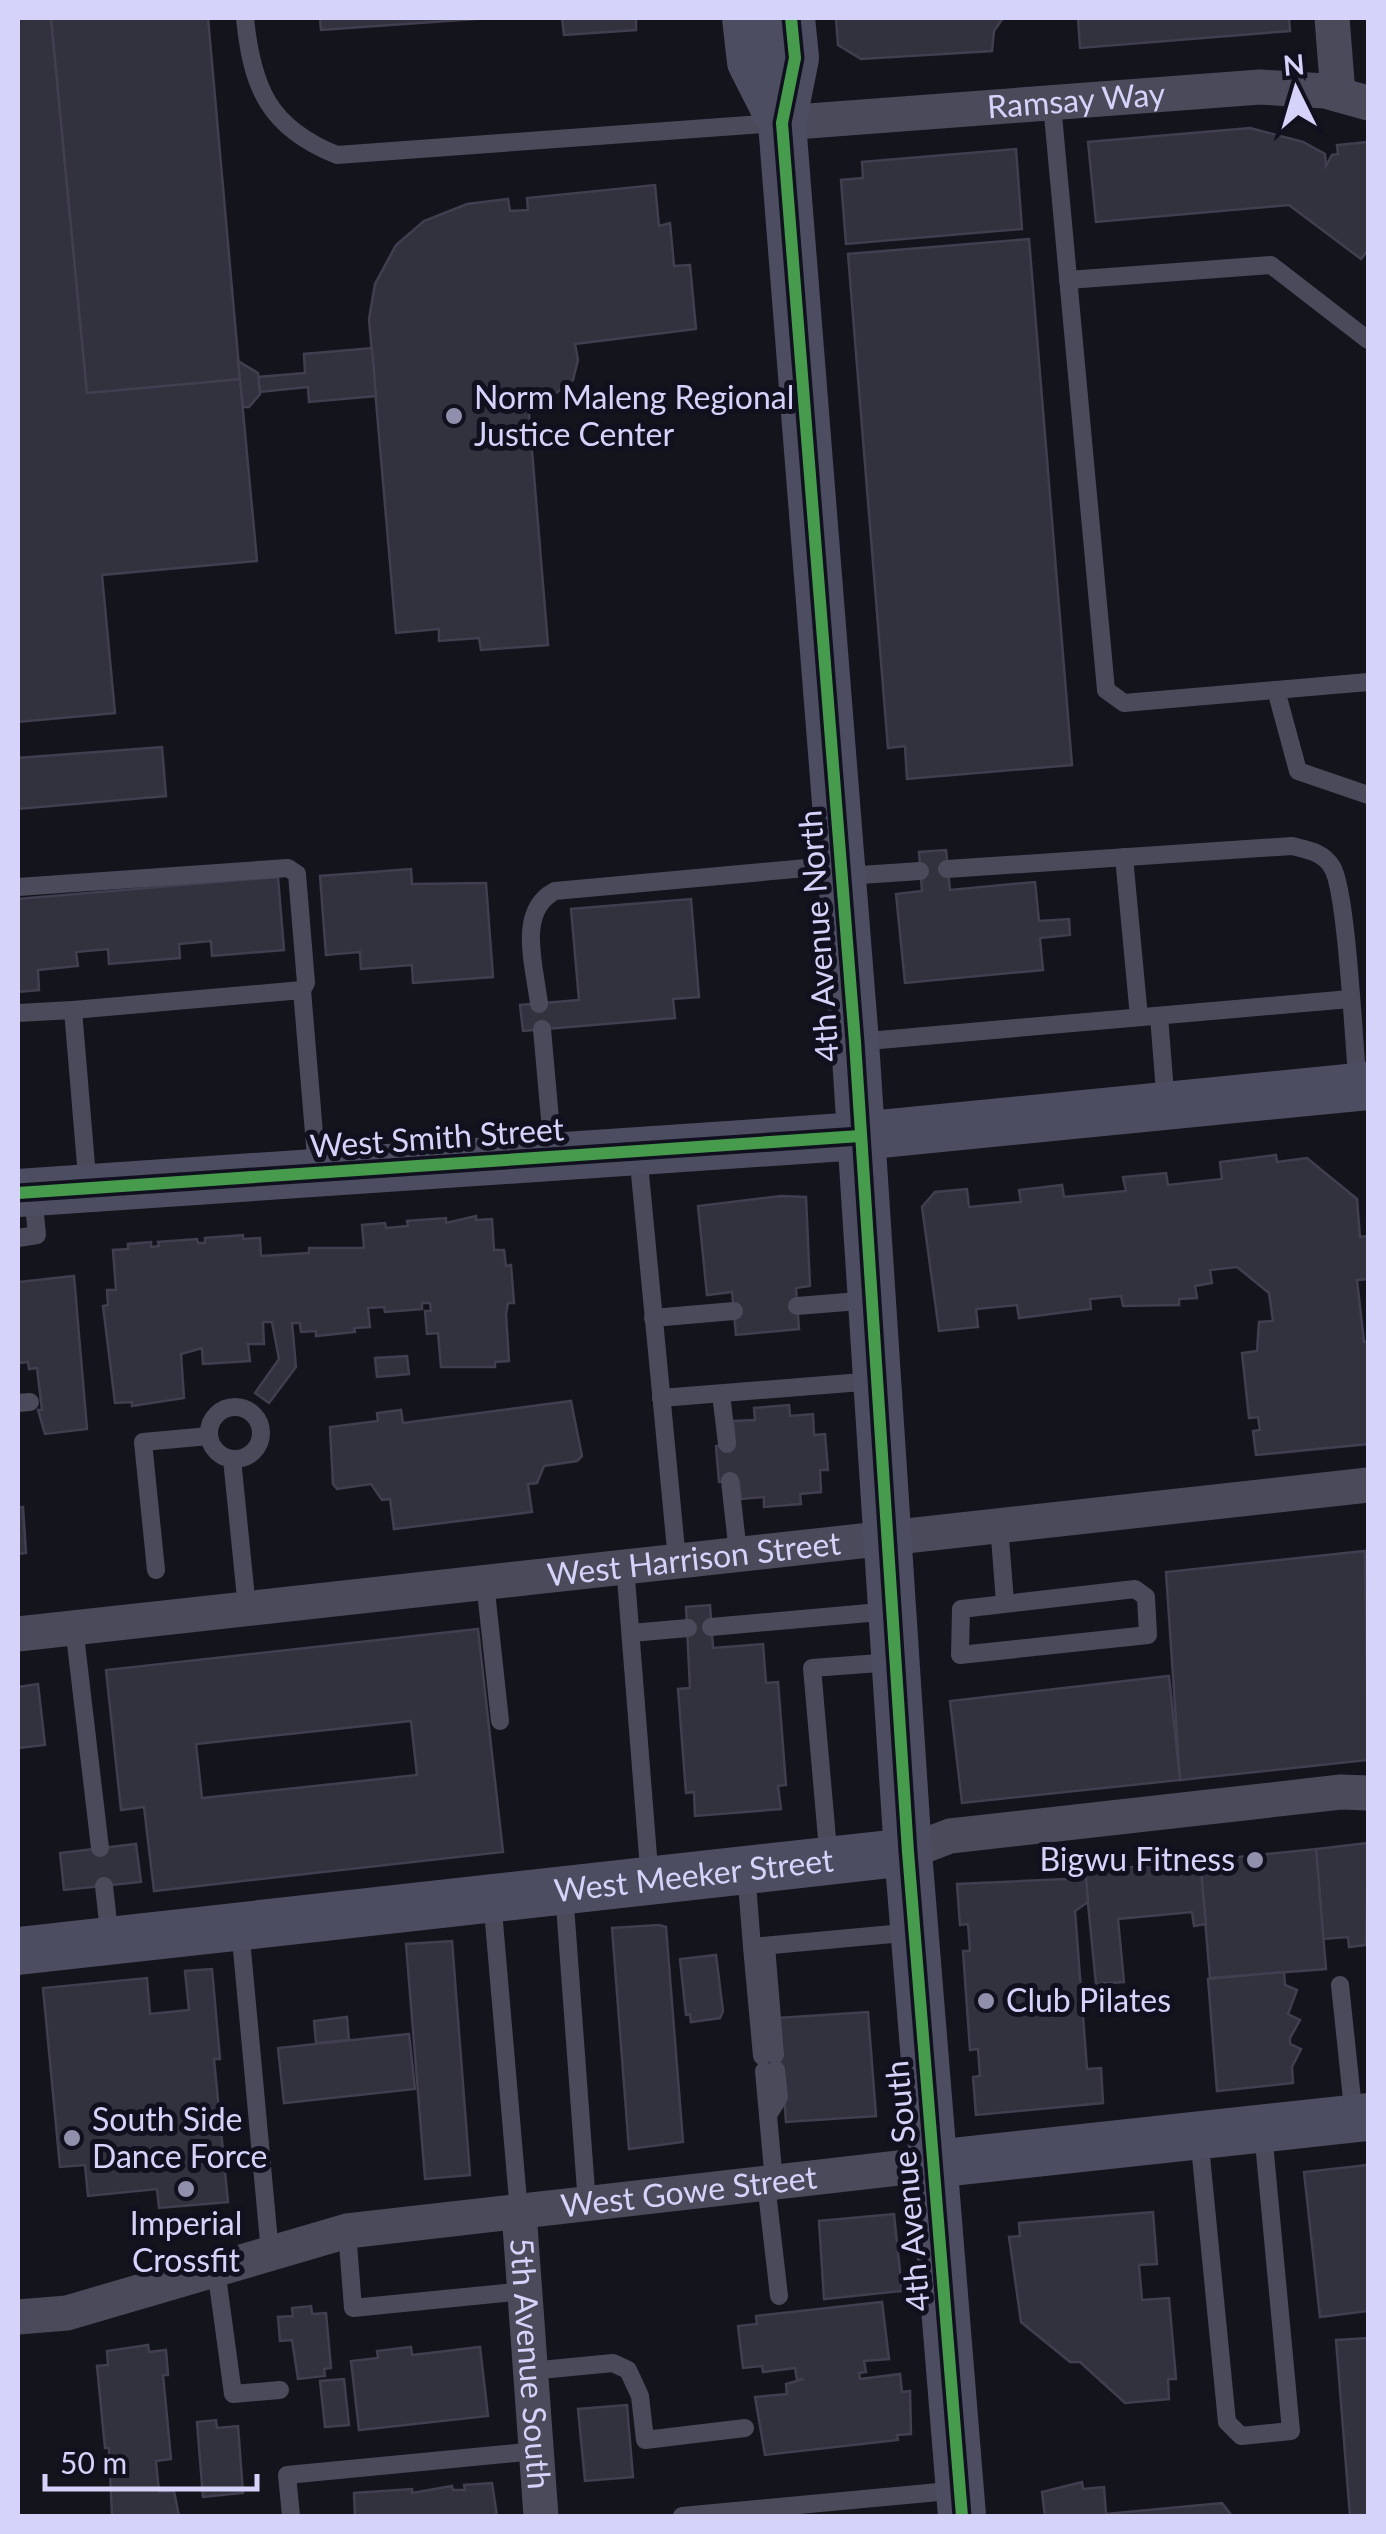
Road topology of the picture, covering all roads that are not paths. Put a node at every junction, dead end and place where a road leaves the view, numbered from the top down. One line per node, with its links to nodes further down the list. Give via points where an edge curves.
1 (246, 18): 7 (lane, via 250,64 262,97 298,136 338,156)
2 (746, 18): 7 (street, 4th Avenue North, via 751,62)
3 (792, 18): 7 (street, 4th Avenue North, via 795,58)
4 (1332, 18): 5 (street)
5 (1354, 98): 6 (street, Ramsay Way, via 1260,87)
6 (1052, 104): 7 (street, Ramsay Way); 8 (lane)
7 (782, 123): 15 (street, 4th Avenue North)
8 (1068, 280): 9 (lane, via 1272,265); 11 (lane, via 1106,690 1124,703)
9 (1368, 340)
10 (1368, 682): 11 (lane)
11 (1276, 690): 12 (lane, via 1298,771)
12 (1368, 795)
13 (1124, 857): 14 (lane); 19 (lane, via 1292,846 1321,854 1335,870); 24 (lane)
14 (948, 869)
15 (842, 870): 16 (lane); 20 (lane, via 567,888 541,898 531,915); 26 (street, 4th Avenue North)
16 (920, 870)
17 (18, 887): 18 (lane, via 288,868 297,874)
18 (302, 990): 21 (lane); 32 (lane)
19 (1350, 1000): 23 (lane); 27 (lane)
20 (539, 1004)
21 (73, 1010): 22 (lane); 33 (lane)
22 (18, 1013)
23 (1158, 1016): 24 (lane); 28 (lane)
24 (1139, 1018): 26 (lane)
25 (542, 1029): 31 (lane)
26 (855, 1042): 29 (street, 4th Avenue North)
27 (1363, 1086): 28 (street, West Smith Street)
28 (1166, 1106): 29 (street, West Smith Street)
29 (860, 1136): 30 (street, West Smith Street); 36 (street, 4th Avenue North)
30 (638, 1152): 31 (street, West Smith Street); 39 (lane)
31 (554, 1159): 32 (street, West Smith Street)
32 (318, 1174): 33 (street, West Smith Street)
33 (88, 1188): 34 (street, West Smith Street)
34 (29, 1206): 35 (lane)
35 (18, 1238)
36 (872, 1300): 37 (lane); 40 (street, 4th Avenue North)
37 (797, 1306)
38 (734, 1312): 39 (lane)
39 (653, 1318): 42 (lane)
40 (878, 1381): 41 (lane); 49 (street, 4th Avenue North)
41 (722, 1394): 42 (lane); 44 (lane)
42 (661, 1398): 51 (lane)
43 (209, 1436): 45 (lane, via 216,1452); 45 (lane, via 212,1420 226,1408 242,1408 256,1418 261,1434 255,1450); 53 (lane, via 143,1442)
44 (726, 1444)
45 (232, 1459): 56 (lane)
46 (730, 1481): 50 (lane)
47 (1368, 1485): 48 (street, West Harrison Street)
48 (999, 1525): 49 (street, West Harrison Street); 55 (lane)
49 (887, 1537): 50 (street, West Harrison Street); 57 (street, 4th Avenue North)
50 (738, 1554): 51 (street, West Harrison Street)
51 (677, 1560): 52 (street, West Harrison Street)
52 (626, 1566): 54 (street, West Harrison Street); 61 (lane)
53 (156, 1570)
54 (485, 1582): 56 (street, West Harrison Street); 64 (lane)
55 (1006, 1602): 55 (lane, via 961,1609 960,1655 1148,1635 1146,1597 1134,1589)
56 (247, 1608): 58 (street, West Harrison Street)
57 (892, 1611): 59 (lane); 63 (street, 4th Avenue North)
58 (74, 1627): 62 (street, West Harrison Street); 66 (lane)
59 (712, 1627)
60 (688, 1628): 61 (lane)
61 (631, 1633): 70 (lane)
62 (18, 1634)
63 (895, 1661): 67 (street, 4th Avenue North); 68 (lane, via 812,1668)
64 (500, 1721)
65 (1368, 1793): 67 (street, West Meeker Street, via 968,1834)
66 (100, 1848)
67 (908, 1852): 68 (street, West Meeker Street); 75 (street, 4th Avenue South)
68 (829, 1861): 69 (street, West Meeker Street)
69 (746, 1871): 70 (street, West Meeker Street); 77 (lane)
70 (650, 1881): 72 (street, West Meeker Street)
71 (104, 1886): 76 (lane)
72 (564, 1891): 73 (street, West Meeker Street); 85 (lane)
73 (492, 1899): 74 (street, West Meeker Street); 86 (lane)
74 (240, 1927): 76 (street, West Meeker Street); 88 (lane)
75 (914, 1932): 77 (lane); 83 (street, 4th Avenue South)
76 (110, 1941): 78 (street, West Meeker Street)
77 (759, 1947): 84 (lane)
78 (18, 1951)
79 (1340, 1986): 80 (lane)
80 (1361, 2118): 81 (street, West Gowe Street)
81 (1263, 2128): 82 (street, West Gowe Street); 82 (lane, via 1292,2432 1241,2436 1227,2422)
82 (1198, 2135): 83 (street, West Gowe Street)
83 (933, 2164): 84 (street, West Gowe Street); 97 (street, 4th Avenue South)
84 (770, 2183): 85 (street, West Gowe Street); 91 (lane)
85 (587, 2204): 86 (street, West Gowe Street)
86 (519, 2212): 87 (street, West Gowe Street); 90 (street, 5th Avenue South)
87 (347, 2231): 88 (street, West Gowe Street); 90 (lane, via 354,2308)
88 (270, 2253): 89 (street, West Gowe Street)
89 (216, 2269): 92 (street, West Gowe Street, via 68,2313); 94 (lane, via 232,2394)
90 (525, 2292): 93 (street, 5th Avenue South)
91 (779, 2296)
92 (18, 2317)
93 (530, 2370): 95 (lane, via 613,2363 628,2370 640,2396 645,2440); 96 (street, 5th Avenue South)
94 (280, 2390)
95 (745, 2428)
96 (536, 2451): 98 (lane, via 287,2476); 99 (street, 5th Avenue South)
97 (961, 2504): 100 (lane)
98 (291, 2516)
99 (541, 2516)
100 (682, 2516)

